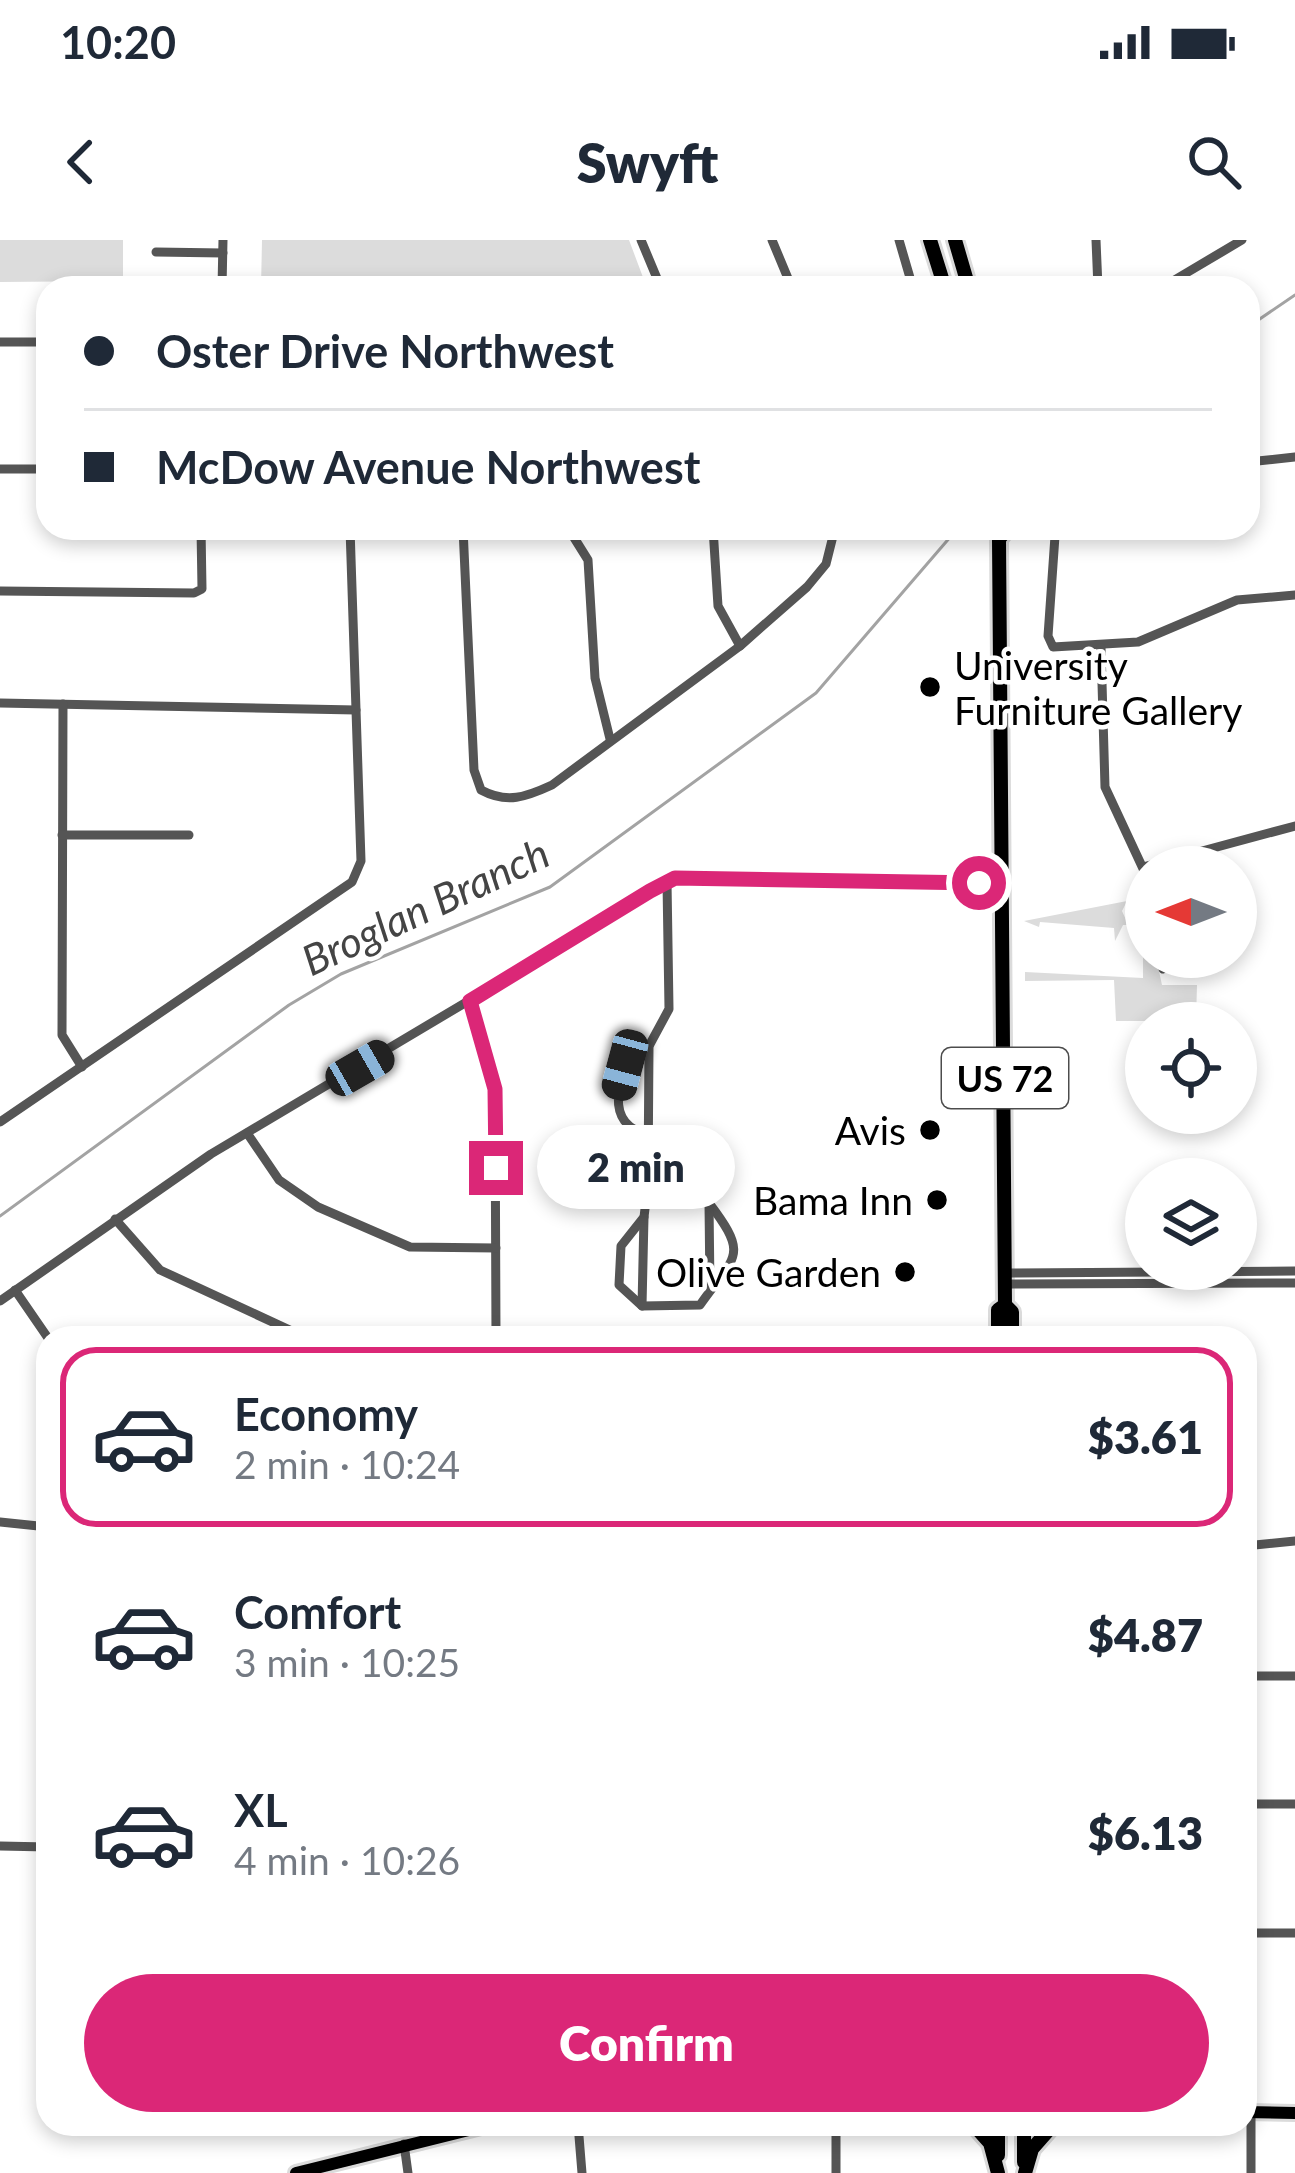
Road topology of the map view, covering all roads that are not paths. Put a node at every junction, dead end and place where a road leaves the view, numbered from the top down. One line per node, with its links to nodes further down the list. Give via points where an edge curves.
1 (641, 240): 13 (street)
2 (772, 240): 14 (street)
3 (899, 240): 15 (street)
4 (930, 240): 16 (highway)
5 (955, 240): 17 (highway)
6 (1096, 240): 18 (street)
7 (1215, 240): 11 (street)
8 (1242, 240): 11 (street)
9 (223, 246): 10 (street); 12 (street)
10 (157, 253)
11 (1216, 256): 19 (street)
12 (222, 276)
13 (656, 276)
14 (787, 276)
15 (910, 276)
16 (941, 276)
17 (966, 276)
18 (1098, 276)
19 (1182, 276)
20 (0, 342): 21 (street)
21 (36, 343)
22 (1295, 457): 23 (street)
23 (1260, 461)
24 (0, 469): 25 (street)
25 (36, 470)
26 (200, 540): 34 (street, via 202,590)
27 (350, 540): 40 (street)
28 (464, 540): 41 (street, via 481,790 523,798)
29 (576, 540): 41 (street, via 588,560 595,678)
30 (714, 540): 36 (street, via 718,606)
31 (832, 540): 36 (street, via 826,564)
32 (998, 540): 48 (highway, US 72)
33 (1054, 540): 37 (street, via 1053,647)
34 (0, 591)
35 (1295, 596): 37 (street, via 1237,600 1138,642)
36 (740, 646): 41 (street)
37 (1101, 648): 45 (street, via 1105,787)
38 (0, 703): 39 (street)
39 (63, 704): 40 (street); 44 (street)
40 (356, 710): 51 (street, via 361,861 352,882)
41 (610, 739)
42 (1295, 826): 46 (street)
43 (189, 835): 44 (street)
44 (62, 836): 51 (street, via 62,1035)
45 (1133, 846)
46 (1228, 846)
47 (667, 882): 48 (street); 49 (street); 50 (street, via 669,1009)
48 (1002, 884): 61 (highway, US 72)
49 (470, 1001): 53 (street); 59 (street, via 495,1089)
50 (649, 1046): 54 (street); 54 (street, via 625,1065 617,1091 620,1116)
51 (82, 1067): 52 (street)
52 (0, 1122)
53 (247, 1133): 58 (street); 59 (street, via 279,1180 318,1207 410,1246)
54 (648, 1134): 55 (street)
55 (648, 1184): 56 (street, via 697,1192); 57 (street)
56 (709, 1203): 64 (street); 64 (street, via 735,1236 735,1257)
57 (644, 1217): 67 (street); 67 (street, via 621,1246 619,1285)
58 (115, 1219): 63 (street); 69 (street, via 160,1270)
59 (496, 1248): 70 (street)
60 (1295, 1271): 61 (street)
61 (1005, 1278): 62 (street); 66 (highway, US 72)
62 (1295, 1283)
63 (15, 1289): 65 (street); 68 (street)
64 (710, 1290): 67 (street, via 700,1304)
65 (0, 1300)
66 (1005, 1305): 71 (highway, US 72); 72 (highway, US 72)
67 (642, 1306)
68 (39, 1326)
69 (282, 1326)
70 (496, 1326)
71 (998, 1326)
72 (1012, 1326)
73 (0, 1522): 74 (street)
74 (36, 1525)
75 (1295, 1541): 76 (street)
76 (1257, 1545)
77 (1257, 1676): 78 (street)
78 (1295, 1676)
79 (1257, 1804): 80 (street)
80 (1295, 1804)
81 (0, 1846): 82 (street)
82 (36, 1847)
83 (1257, 1933): 84 (street)
84 (1295, 1933)
85 (1257, 2113): 86 (main road)
86 (1295, 2113)
87 (440, 2136): 95 (main road)
88 (579, 2136): 98 (street)
89 (836, 2136): 99 (street)
90 (984, 2136): 100 (highway)
91 (998, 2136): 100 (highway)
92 (1024, 2136): 101 (highway)
93 (1041, 2136): 101 (highway)
94 (1249, 2136): 102 (street)
95 (404, 2144): 96 (main road); 97 (street)
96 (296, 2173)
97 (408, 2173)
98 (582, 2173)
99 (836, 2173)
100 (998, 2173)
101 (1024, 2173)
102 (1251, 2173)

